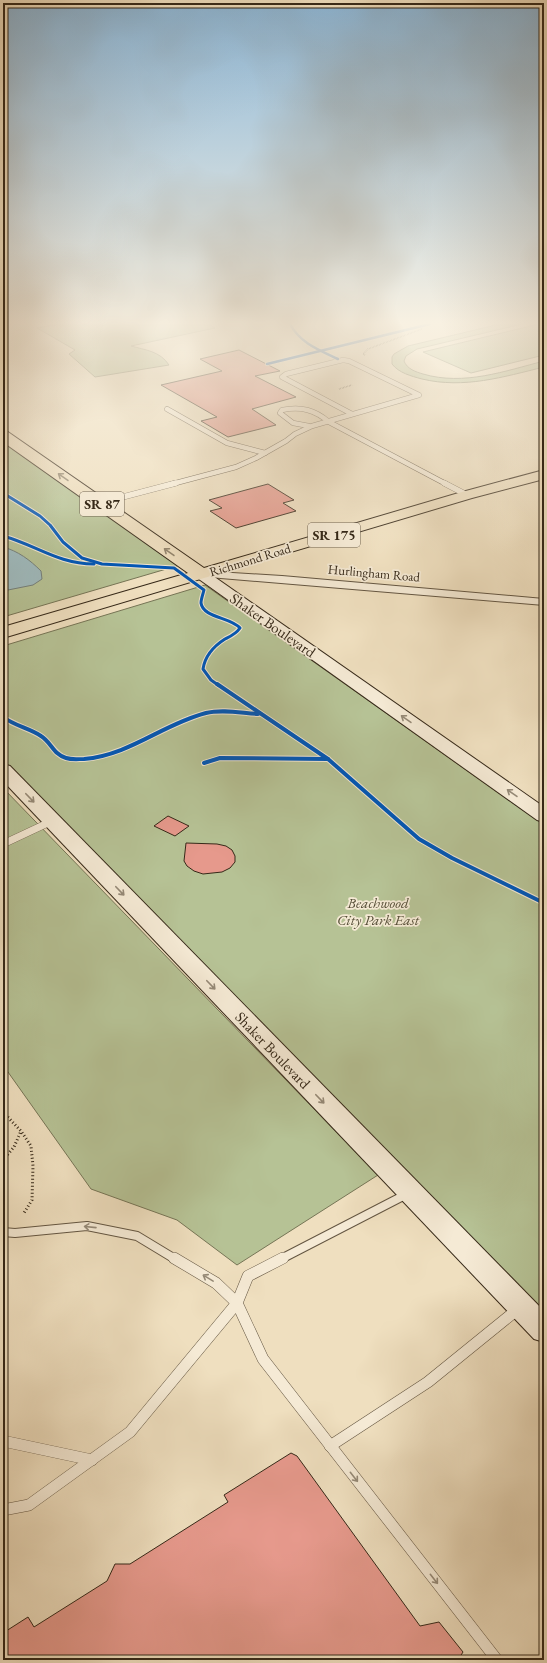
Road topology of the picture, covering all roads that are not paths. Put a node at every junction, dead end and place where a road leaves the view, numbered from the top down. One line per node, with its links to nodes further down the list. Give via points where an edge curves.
1 (329, 402): 4 (lane)
2 (399, 402): 4 (lane)
3 (167, 409): 8 (lane, via 227,443)
4 (352, 414): 5 (lane)
5 (329, 422): 6 (lane); 6 (lane, via 311,410 298,407 282,410 280,413 284,418 301,426); 10 (lane)
6 (312, 426): 8 (lane)
7 (3, 435): 11 (main road, Shaker Boulevard / SR 87, one-way to 7)
8 (265, 453): 11 (lane, via 236,466)
9 (544, 474): 10 (main road, Richmond Road / SR 175)
10 (467, 495): 12 (main road, Richmond Road / SR 175)
11 (100, 503): 12 (main road, Shaker Boulevard / SR 87, one-way to 11)
12 (201, 574): 13 (street, Hurlingham Road); 14 (main road, Richmond Road); 16 (main road, Shaker Boulevard, one-way to 12)
13 (544, 602)
14 (3, 633)
15 (3, 770): 17 (main road, Shaker Boulevard, one-way to 17)
16 (544, 816)
17 (52, 820): 18 (lane); 19 (main road, Shaker Boulevard, one-way to 19)
18 (3, 844)
19 (410, 1192): 21 (lane, via 248,1276); 22 (main road, Shaker Boulevard)
20 (3, 1232): 21 (lane, one-way to 20, via 216,1283 136,1236 87,1226 15,1234)
21 (237, 1303): 25 (lane, via 263,1359); 26 (lane, via 130,1432)
22 (522, 1306): 23 (main road, Shaker Boulevard); 25 (lane, via 428,1382)
23 (544, 1330)
24 (3, 1441): 26 (lane)
25 (330, 1446): 28 (lane, one-way to 28)
26 (92, 1460): 27 (lane, via 29,1505)
27 (3, 1510)
28 (497, 1660)

